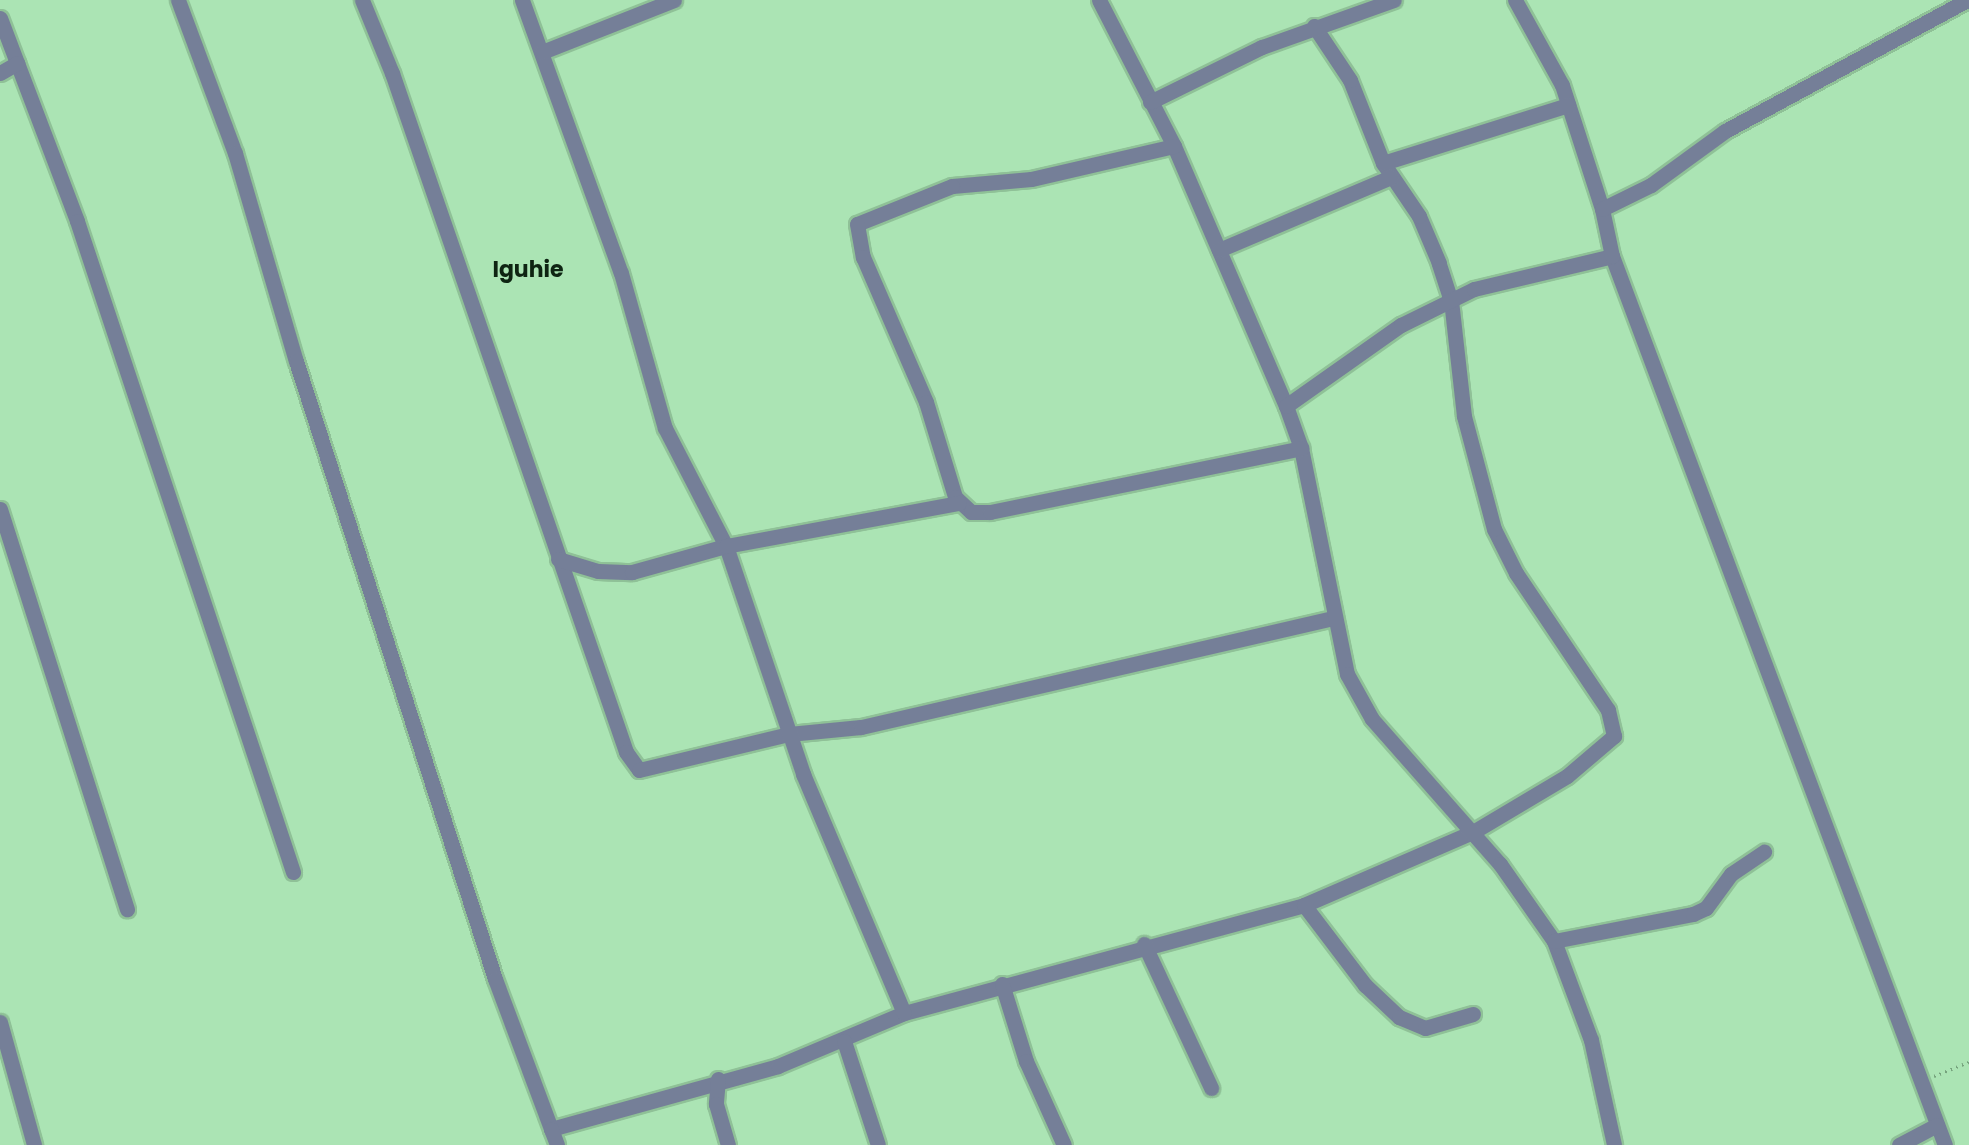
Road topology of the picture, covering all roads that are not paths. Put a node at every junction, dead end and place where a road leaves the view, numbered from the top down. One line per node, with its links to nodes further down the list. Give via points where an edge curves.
1 (178, 0): 46 (street, via 235,153 296,361 495,980)
2 (362, 0): 28 (street, via 392,72)
3 (522, 0): 11 (street)
4 (674, 0): 11 (street)
5 (1099, 0): 14 (street)
6 (1394, 0): 10 (street)
7 (1515, 0): 15 (street, via 1552,63)
8 (1967, 0): 19 (street, via 1710,140 1651,185)
9 (0, 18): 12 (street)
10 (1314, 26): 14 (street); 17 (street, via 1350,80)
11 (542, 52): 27 (street, via 621,273 665,428)
12 (17, 63): 13 (street); 33 (street, via 154,449)
13 (0, 73)
14 (1150, 102): 16 (street)
15 (1568, 105): 17 (street); 19 (street)
16 (1174, 146): 20 (street); 25 (street, via 1031,179 952,186 857,224 863,257 926,402)
17 (1383, 163): 18 (street)
18 (1391, 177): 20 (street); 22 (street, via 1419,216)
19 (1602, 209): 21 (street)
20 (1219, 250): 23 (street)
21 (1612, 256): 22 (street, via 1511,278); 45 (street)
22 (1451, 301): 23 (street, via 1401,325); 31 (street, via 1464,416 1494,529 1615,727 1604,748 1567,776)
23 (1286, 406): 24 (street)
24 (1301, 448): 25 (street, via 990,512 971,512); 29 (street)
25 (959, 503): 27 (street)
26 (0, 509): 35 (street)
27 (726, 546): 28 (street, via 632,572 598,571); 30 (street)
28 (558, 559): 30 (street, via 635,766 656,770)
29 (1332, 618): 30 (street, via 861,727); 31 (street, via 1356,695)
30 (789, 734): 39 (street, via 861,922)
31 (1473, 832): 34 (street); 36 (street)
32 (1764, 852): 36 (street, via 1731,874 1706,908 1693,914)
33 (292, 872)
34 (1304, 905): 37 (street); 40 (street, via 1365,985 1399,1017 1425,1028)
35 (127, 909)
36 (1554, 941): 52 (street, via 1591,1040)
37 (1144, 944): 38 (street); 44 (street)
38 (1002, 984): 39 (street); 51 (street, via 1026,1061)
39 (904, 1013): 42 (street)
40 (1473, 1014)
41 (0, 1022): 47 (street)
42 (844, 1041): 43 (street, via 778,1066); 50 (street)
43 (718, 1079): 46 (street); 49 (street, via 716,1104)
44 (1211, 1088)
45 (1937, 1125): 53 (street); 54 (street)
46 (551, 1129): 48 (street)
47 (34, 1145)
48 (557, 1145)
49 (728, 1145)
50 (878, 1145)
51 (1064, 1145)
52 (1614, 1145)
53 (1899, 1145)
54 (1945, 1145)

